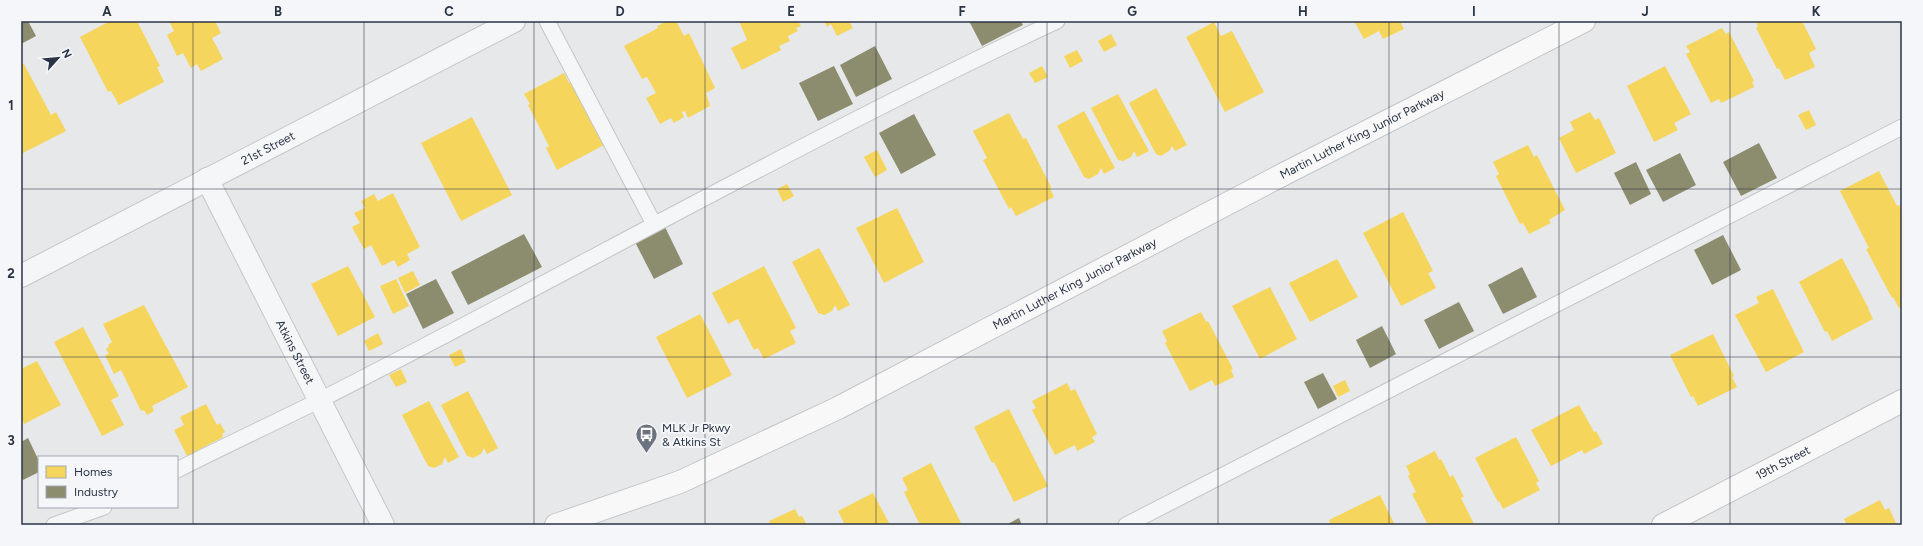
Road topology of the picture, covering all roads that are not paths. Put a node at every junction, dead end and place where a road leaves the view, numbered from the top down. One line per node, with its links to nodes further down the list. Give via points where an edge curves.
1 (514, 21): 6 (street, 21st Street)
2 (547, 21): 7 (lane)
3 (1057, 21): 7 (lane, via 980,57)
4 (1584, 21): 15 (main road, Martin Luther King Junior Parkway, via 1282,175 838,408 680,482)
5 (1902, 127): 16 (lane)
6 (207, 179): 8 (street, 21st Street); 9 (street, Atkins Street)
7 (654, 224): 9 (lane)
8 (21, 276)
9 (320, 400): 11 (lane); 14 (street, Atkins Street)
10 (1902, 401): 17 (main road, 19th Street)
11 (178, 470)
12 (101, 508): 13 (lane)
13 (54, 525)
14 (383, 525)
15 (556, 525)
16 (1126, 525)
17 (1663, 525)

